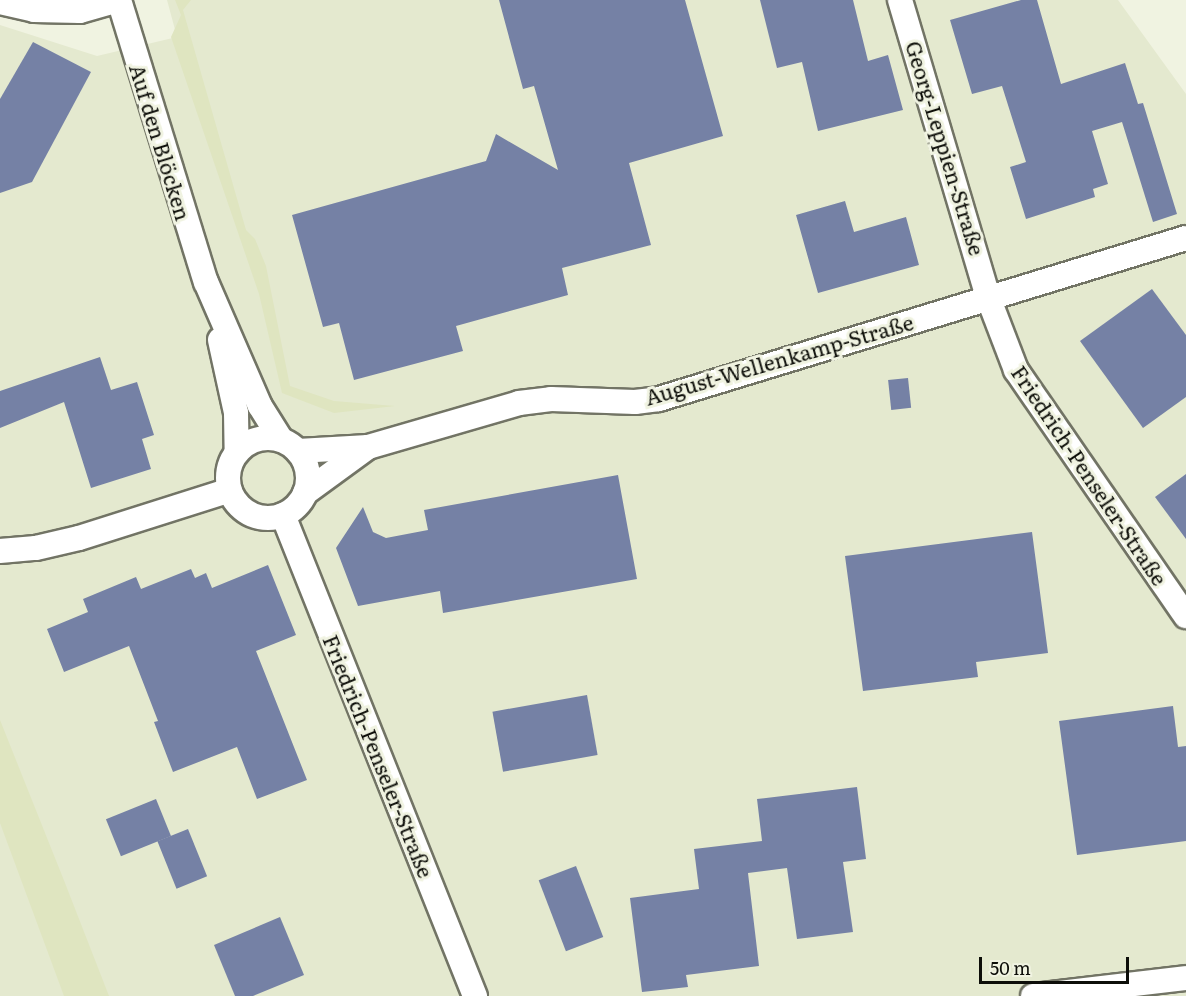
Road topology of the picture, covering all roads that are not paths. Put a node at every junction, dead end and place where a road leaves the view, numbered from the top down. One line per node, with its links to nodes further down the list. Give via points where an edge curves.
1 (118, 0): 3 (street, via 80,11 34,10); 5 (street, Auf den Blöcken)
2 (900, 0): 6 (street, Georg-Leppien-Straße)
3 (0, 2)
4 (1186, 238): 6 (street, August-Wellenkamp-Straße)
5 (206, 282): 7 (street, Auf den Blöcken, via 260,406); 9 (street, Auf den Blöcken, via 236,413)
6 (988, 297): 8 (street, August-Wellenkamp-Straße, via 659,399 551,399 519,403); 14 (street, Friedrich-Penseler-Straße, via 1016,370)
7 (290, 446): 8 (street, August-Wellenkamp-Straße); 9 (street, via 257,439); 11 (street, Auf den Blöcken, via 308,478)
8 (368, 447): 11 (street, August-Wellenkamp-Straße)
9 (237, 452): 10 (street, Auf den Blöcken, via 227,477)
10 (230, 490): 12 (street, via 236,502 251,514 271,518); 13 (street, via 79,538)
11 (305, 493): 12 (street)
12 (284, 515): 16 (street, Friedrich-Penseler-Straße)
13 (0, 550)
14 (1186, 616)
15 (1186, 978): 17 (street)
16 (475, 996)
17 (1033, 996)

